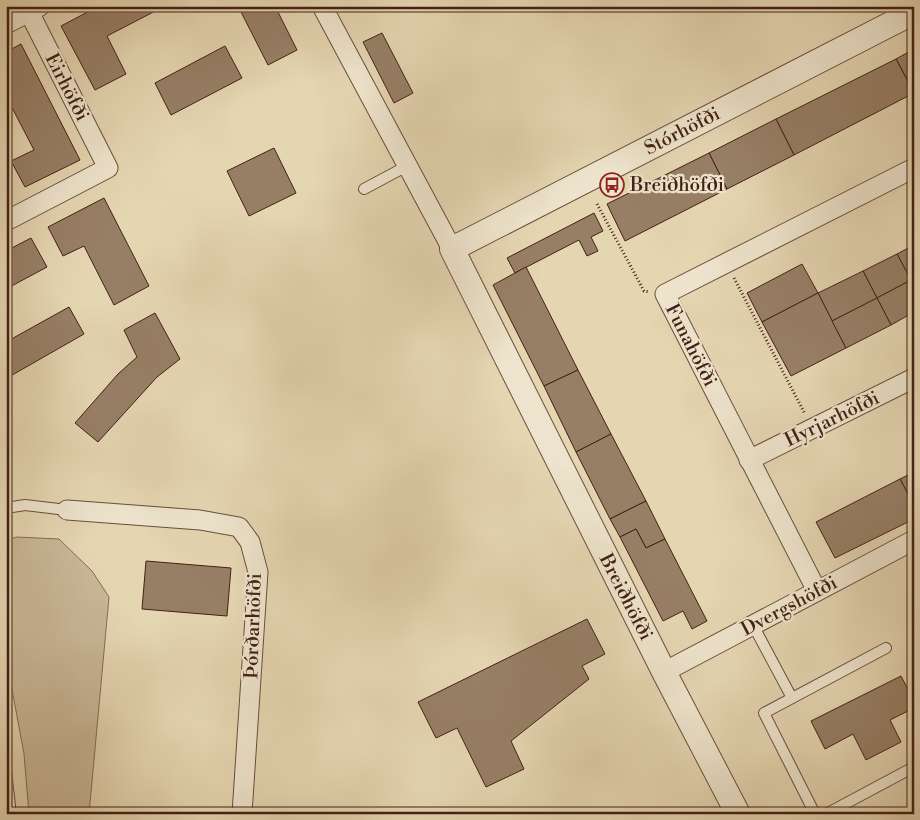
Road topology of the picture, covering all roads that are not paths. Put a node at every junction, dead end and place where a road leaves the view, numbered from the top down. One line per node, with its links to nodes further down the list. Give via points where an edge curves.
1 (322, 6): 5 (street, Breiðhöfði)
2 (32, 8): 4 (street); 8 (street, Eirhöfði, via 108,168)
3 (904, 12): 9 (street, Stórhöfði)
4 (6, 24)
5 (407, 166): 7 (lane); 9 (street, Breiðhöfði)
6 (914, 168): 11 (street, Funahöfði, via 665,294)
7 (364, 189)
8 (6, 221)
9 (452, 249): 18 (street, Breiðhöfði)
10 (914, 378): 11 (street, Hyrjarhöfði)
11 (749, 460): 15 (street, Funahöfði)
12 (6, 508): 13 (lane, Þórðarhöfði, via 24,505)
13 (68, 510): 23 (street, Þórðarhöfði, via 200,520 239,527 250,542 258,572)
14 (914, 540): 15 (street, Dvergshöfði)
15 (817, 591): 16 (street, Dvergshöfði)
16 (753, 625): 18 (street, Dvergshöfði); 19 (lane)
17 (886, 648): 19 (lane)
18 (664, 672): 24 (street, Breiðhöfði)
19 (792, 698): 25 (lane, via 764,713)
20 (914, 767): 26 (lane)
21 (6, 771): 22 (lane)
22 (11, 814)
23 (242, 814)
24 (738, 814)
25 (815, 814)
26 (826, 814)

